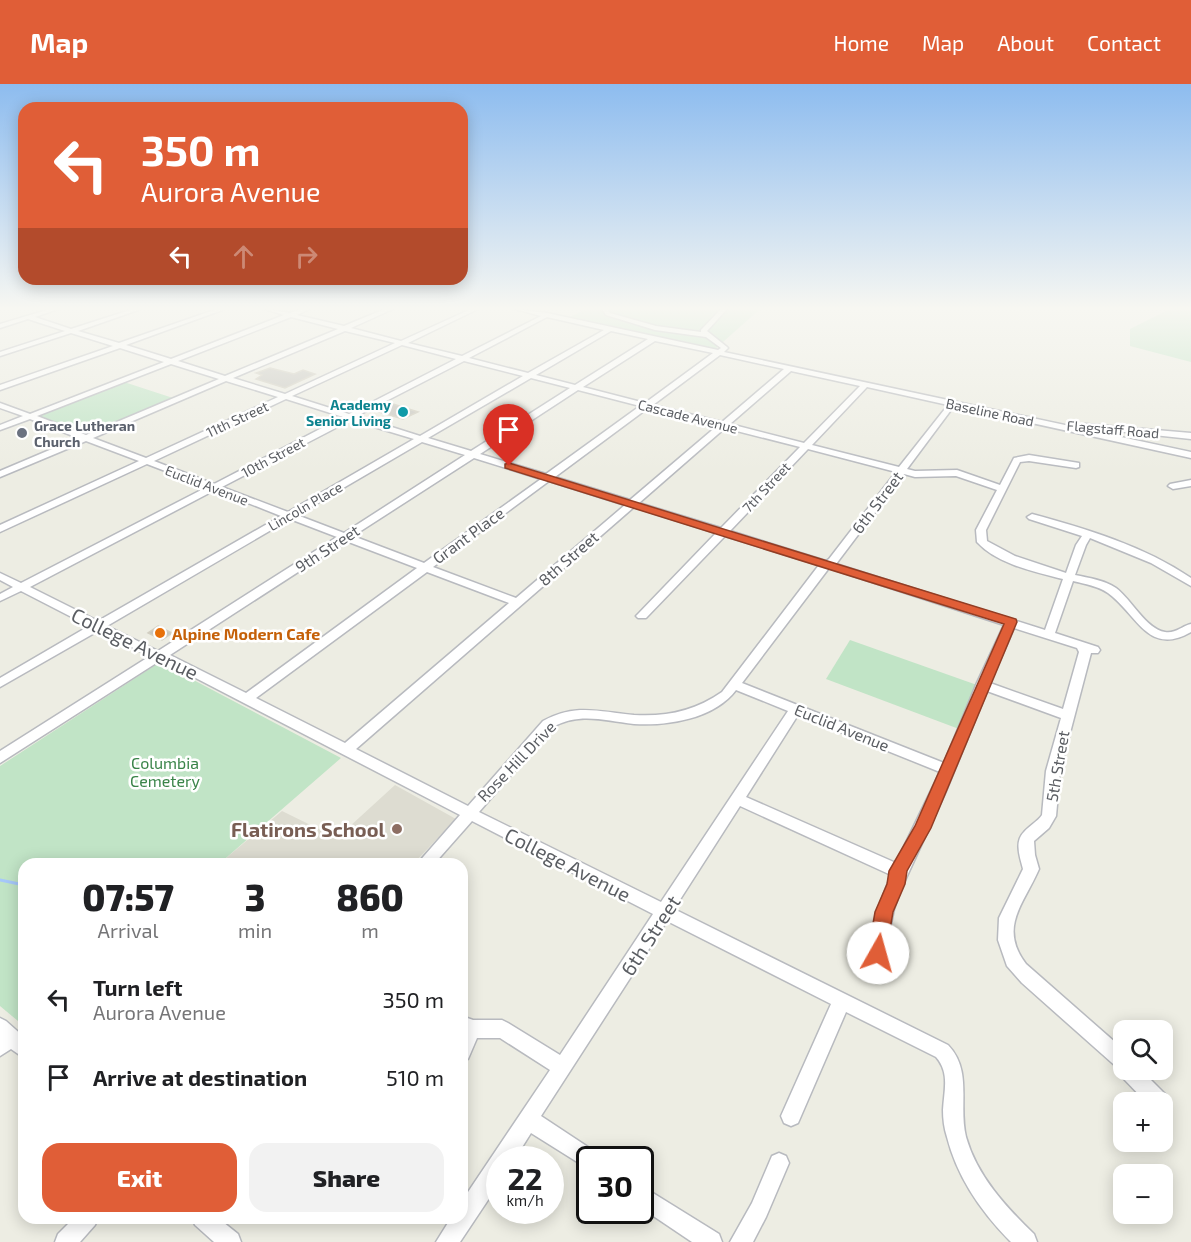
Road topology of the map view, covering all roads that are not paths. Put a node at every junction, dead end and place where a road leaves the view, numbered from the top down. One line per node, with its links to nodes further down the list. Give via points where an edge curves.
1 (68, 363): 16 (street)
2 (167, 363): 22 (street)
3 (174, 363): 14 (street)
4 (260, 363): 14 (street)
5 (357, 363): 18 (street, 11th Street)
6 (451, 363): 23 (street, 10th Street)
7 (481, 363): 13 (street, Cascade Avenue)
8 (549, 363): 13 (street, Lincoln Place)
9 (615, 363): 17 (street, 9th Street)
10 (705, 363): 21 (street, Grant Place)
11 (764, 363): 12 (street, Baseline Road)
12 (790, 368): 15 (street, Baseline Road); 25 (street, 8th Street)
13 (528, 375): 17 (street, Cascade Avenue); 29 (street, Lincoln Place)
14 (225, 378): 18 (street); 28 (street)
15 (865, 385): 19 (street, Baseline Road); 30 (street, 7th Street)
16 (0, 388)
17 (577, 388): 21 (street, Cascade Avenue); 31 (street, 9th Street)
18 (285, 397): 23 (street); 33 (street, 11th Street)
19 (952, 404): 24 (street, Baseline Road); 35 (street, 6th Street)
20 (0, 405): 22 (street, Euclid Avenue)
21 (647, 406): 25 (street, Cascade Avenue); 37 (street, Grant Place)
22 (28, 417): 26 (street); 28 (street, Euclid Avenue)
23 (349, 417): 29 (street); 40 (street, 10th Street)
24 (1036, 422): 27 (street, Flagstaff Road); 32 (street, Baseline Road)
25 (724, 425): 30 (street, Cascade Avenue); 42 (street, 8th Street)
26 (0, 428)
27 (1191, 436)
28 (84, 438): 33 (street, Euclid Avenue); 36 (street)
29 (419, 439): 31 (street); 43 (street, Lincoln Place)
30 (806, 446): 35 (street, Cascade Avenue); 46 (street, 7th Street)
31 (471, 455): 37 (street); 48 (street, 9th Street)
32 (1191, 455)
33 (146, 461): 40 (street, Euclid Avenue); 45 (street, 11th Street)
34 (1076, 465): 41 (street, via 1020,459)
35 (900, 471): 41 (street, Cascade Avenue, via 922,476 957,473); 49 (street, 6th Street)
36 (0, 474)
37 (547, 478): 42 (street); 50 (street, Grant Place)
38 (1191, 483): 39 (street)
39 (1173, 486)
40 (214, 488): 43 (street, Euclid Avenue); 54 (street, 10th Street)
41 (1004, 489): 52 (street, via 981,530 982,542)
42 (631, 504): 46 (street); 56 (street, 8th Street)
43 (288, 516): 48 (street, Euclid Avenue); 59 (street, Lincoln Place)
44 (1032, 517): 47 (street)
45 (0, 530)
46 (724, 532): 49 (street); 57 (street, 7th Street)
47 (1087, 536): 52 (street); 53 (street, via 1167,566)
48 (343, 537): 50 (street, Euclid Avenue); 62 (street, 9th Street)
49 (828, 564): 58 (street); 64 (street, 6th Street)
50 (424, 568): 56 (street, Euclid Avenue); 66 (street, Grant Place)
51 (0, 576): 54 (street, College Avenue)
52 (1070, 578): 60 (street, via 1111,590 1150,630 1173,635 1183,634); 61 (street)
53 (1191, 583)
54 (22, 587): 55 (street, 10th Street); 59 (street, College Avenue)
55 (0, 598)
56 (516, 602): 69 (street, 8th Street)
57 (642, 616)
58 (1011, 622): 61 (street); 65 (street)
59 (99, 626): 62 (street, College Avenue); 63 (street, Lincoln Place)
60 (1191, 627)
61 (1049, 634): 68 (street, 5th Street, via 1088,649)
62 (159, 655): 66 (street, College Avenue); 70 (street, 9th Street)
63 (0, 683)
64 (735, 685): 67 (street, Euclid Avenue); 73 (street, Rose Hill Drive, via 716,703 685,716 650,720 576,713 556,718)
65 (982, 685): 68 (street); 71 (street)
66 (247, 698): 69 (street, College Avenue)
67 (796, 708): 71 (street, Euclid Avenue); 72 (street, 6th Street)
68 (1067, 715): 80 (street, 5th Street, via 1053,771 1048,816 1029,833 1026,842 1031,869 1010,909 1006,943 1023,975)
69 (347, 749): 73 (street, College Avenue)
70 (0, 758)
71 (948, 770): 75 (street)
72 (737, 799): 75 (street); 76 (street, 6th Street)
73 (470, 814): 74 (street); 76 (street, College Avenue)
74 (430, 858)
75 (898, 871): 77 (street, via 884,912)
76 (665, 912): 78 (street, College Avenue); 81 (street, 6th Street)
77 (878, 953)
78 (842, 1000): 84 (street); 100 (street, College Avenue, via 950,1058 956,1070 952,1100 959,1146 984,1195)
79 (468, 1027): 81 (street, via 502,1029)
80 (1113, 1053)
81 (563, 1068): 85 (street, 6th Street)
82 (1138, 1080): 83 (street)
83 (1149, 1092)
84 (791, 1116)
85 (528, 1119): 86 (street, 6th Street); 87 (street)
86 (511, 1146)
87 (576, 1151)
88 (779, 1163): 99 (street)
89 (486, 1184): 91 (street, 6th Street)
90 (654, 1204): 98 (street)
91 (468, 1210)
92 (82, 1224): 95 (street)
93 (209, 1224): 96 (street)
94 (459, 1224): 97 (street, 6th Street)
95 (66, 1242)
96 (230, 1242)
97 (447, 1242)
98 (711, 1242)
99 (741, 1242)
100 (1026, 1242)

